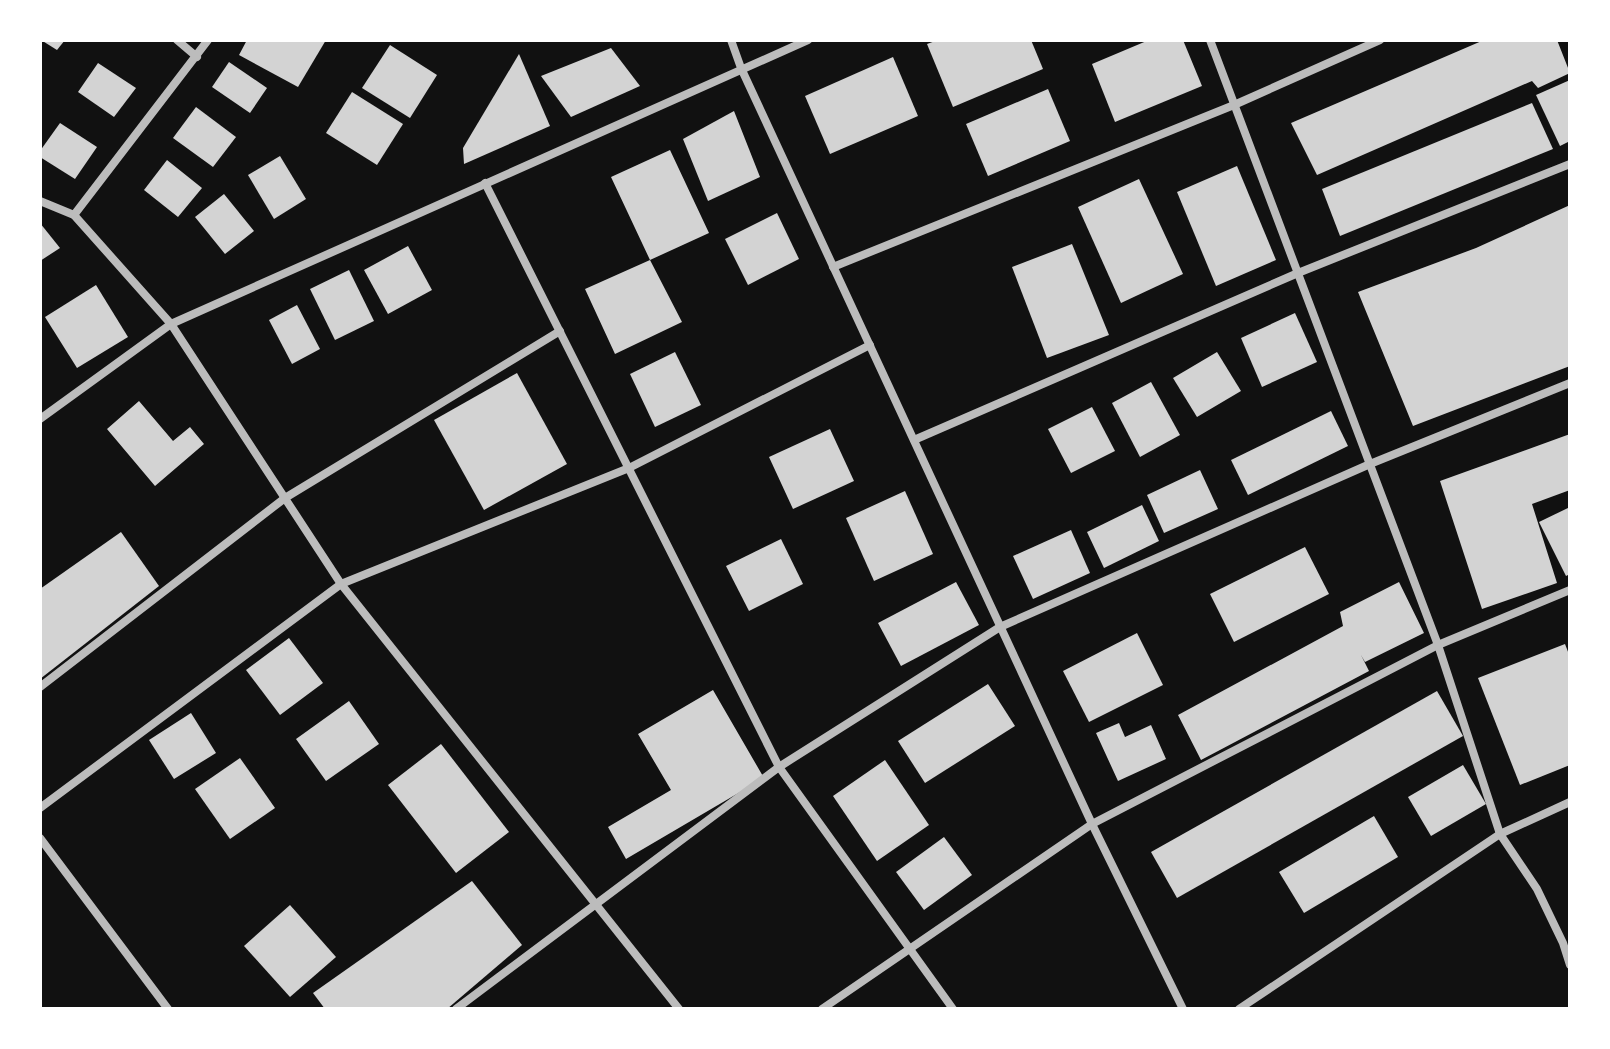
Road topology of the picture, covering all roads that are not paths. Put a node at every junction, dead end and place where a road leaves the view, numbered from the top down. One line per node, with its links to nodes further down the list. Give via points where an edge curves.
1 (177, 40): 7 (street)
2 (208, 40): 7 (street)
3 (731, 40): 8 (street)
4 (808, 40): 8 (street)
5 (1210, 40): 9 (street)
6 (1380, 40): 9 (street)
7 (197, 57): 13 (street)
8 (741, 68): 11 (street); 14 (street)
9 (1234, 105): 14 (street); 15 (street)
10 (1570, 164): 15 (street)
11 (485, 183): 16 (street); 17 (street)
12 (40, 201): 13 (street)
13 (74, 215): 16 (street)
14 (833, 267): 18 (street)
15 (1298, 273): 21 (street); 22 (street)
16 (171, 324): 20 (street); 24 (street)
17 (560, 331): 23 (street); 24 (street)
18 (870, 345): 21 (street); 23 (street)
19 (1570, 383): 22 (street)
20 (40, 419)
21 (914, 440): 27 (street)
22 (1370, 464): 27 (street); 28 (street)
23 (629, 468): 25 (street); 30 (street)
24 (285, 498): 25 (street); 29 (street)
25 (341, 584): 32 (street); 36 (street)
26 (1570, 590): 28 (street)
27 (1000, 627): 30 (street); 33 (street)
28 (1438, 645): 33 (street); 34 (street)
29 (40, 687)
30 (779, 767): 36 (street); 37 (street)
31 (1570, 802): 34 (street)
32 (40, 808)
33 (1092, 824): 37 (street); 44 (street)
34 (1500, 834): 38 (street, via 1537,889); 45 (street)
35 (40, 838): 39 (street)
36 (594, 903): 40 (street); 41 (street)
37 (908, 947): 42 (street); 43 (street)
38 (1570, 965)
39 (168, 1009)
40 (456, 1009)
41 (679, 1009)
42 (822, 1009)
43 (953, 1009)
44 (1183, 1009)
45 (1239, 1009)

